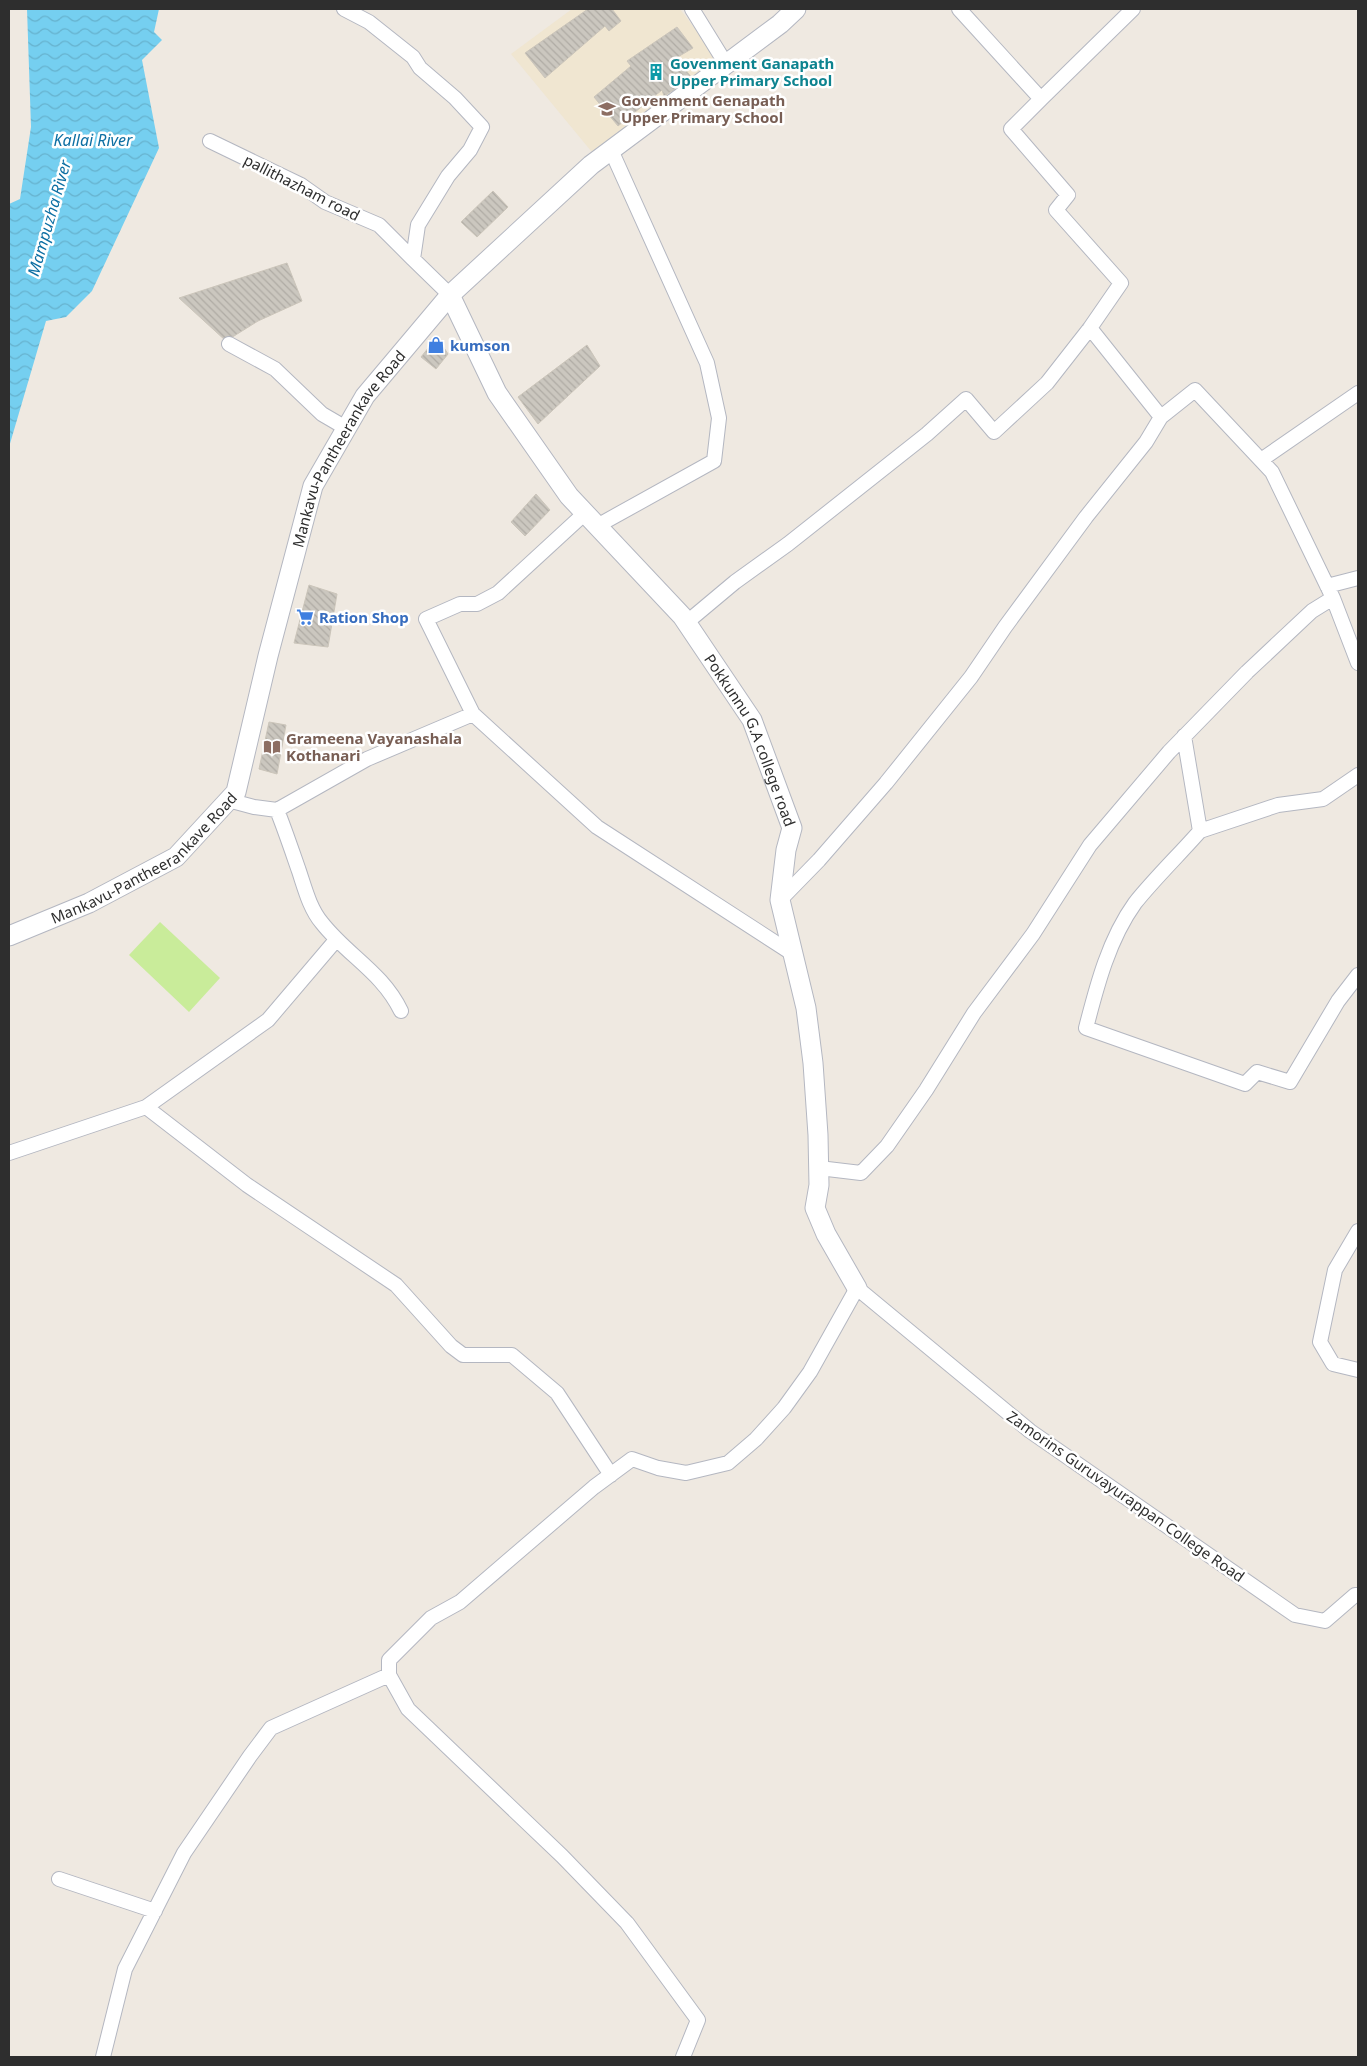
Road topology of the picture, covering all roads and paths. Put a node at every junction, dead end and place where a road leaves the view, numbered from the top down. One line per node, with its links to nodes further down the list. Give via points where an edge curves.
1 (344, 9): 10 (street, via 369,22 413,57 420,68 482,127 470,150 448,176 418,225)
2 (692, 9): 6 (street)
3 (796, 9): 6 (main road, Mankavu-Pantheerankave Road)
4 (959, 9): 7 (street)
5 (1133, 9): 7 (street)
6 (726, 64): 9 (main road, Mankavu-Pantheerankave Road)
7 (1041, 99): 12 (street, via 1011,129 1068,194 1056,210 1121,283)
8 (210, 141): 10 (street, pallithazham road, via 301,185 325,202 379,225)
9 (611, 150): 11 (main road, Mankavu-Pantheerankave Road); 18 (street, via 707,363 719,418 714,461)
10 (413, 259): 11 (street, pallithazham road)
11 (450, 295): 16 (main road, Mankavu-Pantheerankave Road, via 365,396); 18 (main road, Pokkunnu G.A college road, via 497,394 569,496)
12 (1090, 328): 15 (street); 21 (street, via 1047,383 994,432 966,399 927,434)
13 (229, 344): 16 (street, via 275,370 322,414)
14 (1358, 393): 17 (street)
15 (1161, 417): 17 (street, via 1195,390); 29 (street, via 1146,442 1080,525 971,677 886,783)
16 (346, 428): 26 (main road, Mankavu-Pantheerankave Road, via 313,486 236,792)
17 (1261, 460): 20 (street, via 1272,472)
18 (591, 519): 21 (main road, Pokkunnu G.A college road); 23 (street, via 498,593 477,604 460,604 426,619)
19 (1358, 578): 20 (street)
20 (1330, 592): 22 (street); 24 (street)
21 (686, 623): 29 (main road, Pokkunnu G.A college road, via 752,720 792,828)
22 (1358, 663)
23 (473, 714): 27 (street, via 367,759); 32 (street, via 597,827)
24 (1184, 736): 28 (street); 37 (street, via 1090,845 1033,934 974,1013 887,1146 861,1173)
25 (1358, 775): 28 (street, via 1323,799 1278,805)
26 (228, 800): 27 (street); 30 (main road, Mankavu-Pantheerankave Road, via 176,857 89,904)
27 (278, 810): 31 (street, via 310,902)
28 (1200, 831): 33 (street, via 1135,903 1097,982 1086,1028 1245,1084 1257,1072 1290,1082 1338,1001)
29 (780, 900): 32 (main road, Pokkunnu G.A college road)
30 (9, 936)
31 (336, 940): 34 (street, via 366,964 393,994); 35 (street, via 268,1020)
32 (793, 954): 37 (main road, Pokkunnu G.A college road, via 806,1008 814,1063)
33 (1358, 975)
34 (401, 1010)
35 (146, 1107): 36 (street); 41 (street, via 247,1185 396,1285 463,1356 512,1355 557,1393)
36 (9, 1152)
37 (818, 1168): 39 (main road, Pokkunnu G.A college road, via 815,1208)
38 (1358, 1231): 40 (street, via 1335,1270 1320,1342 1333,1364)
39 (857, 1288): 41 (street, via 810,1372 784,1408 728,1463 686,1473 632,1459); 42 (street, Zamorins Guruvayurappan College Road, via 1030,1431 1295,1615 1325,1621)
40 (1358, 1370)
41 (611, 1475): 43 (street, via 460,1602 431,1618 389,1660)
42 (1358, 1595)
43 (389, 1675): 45 (street, via 271,1728 184,1853); 47 (street, via 408,1709 627,1923 698,2020)
44 (59, 1879): 45 (street)
45 (155, 1911): 46 (street, via 125,1969)
46 (103, 2057)
47 (684, 2057)

